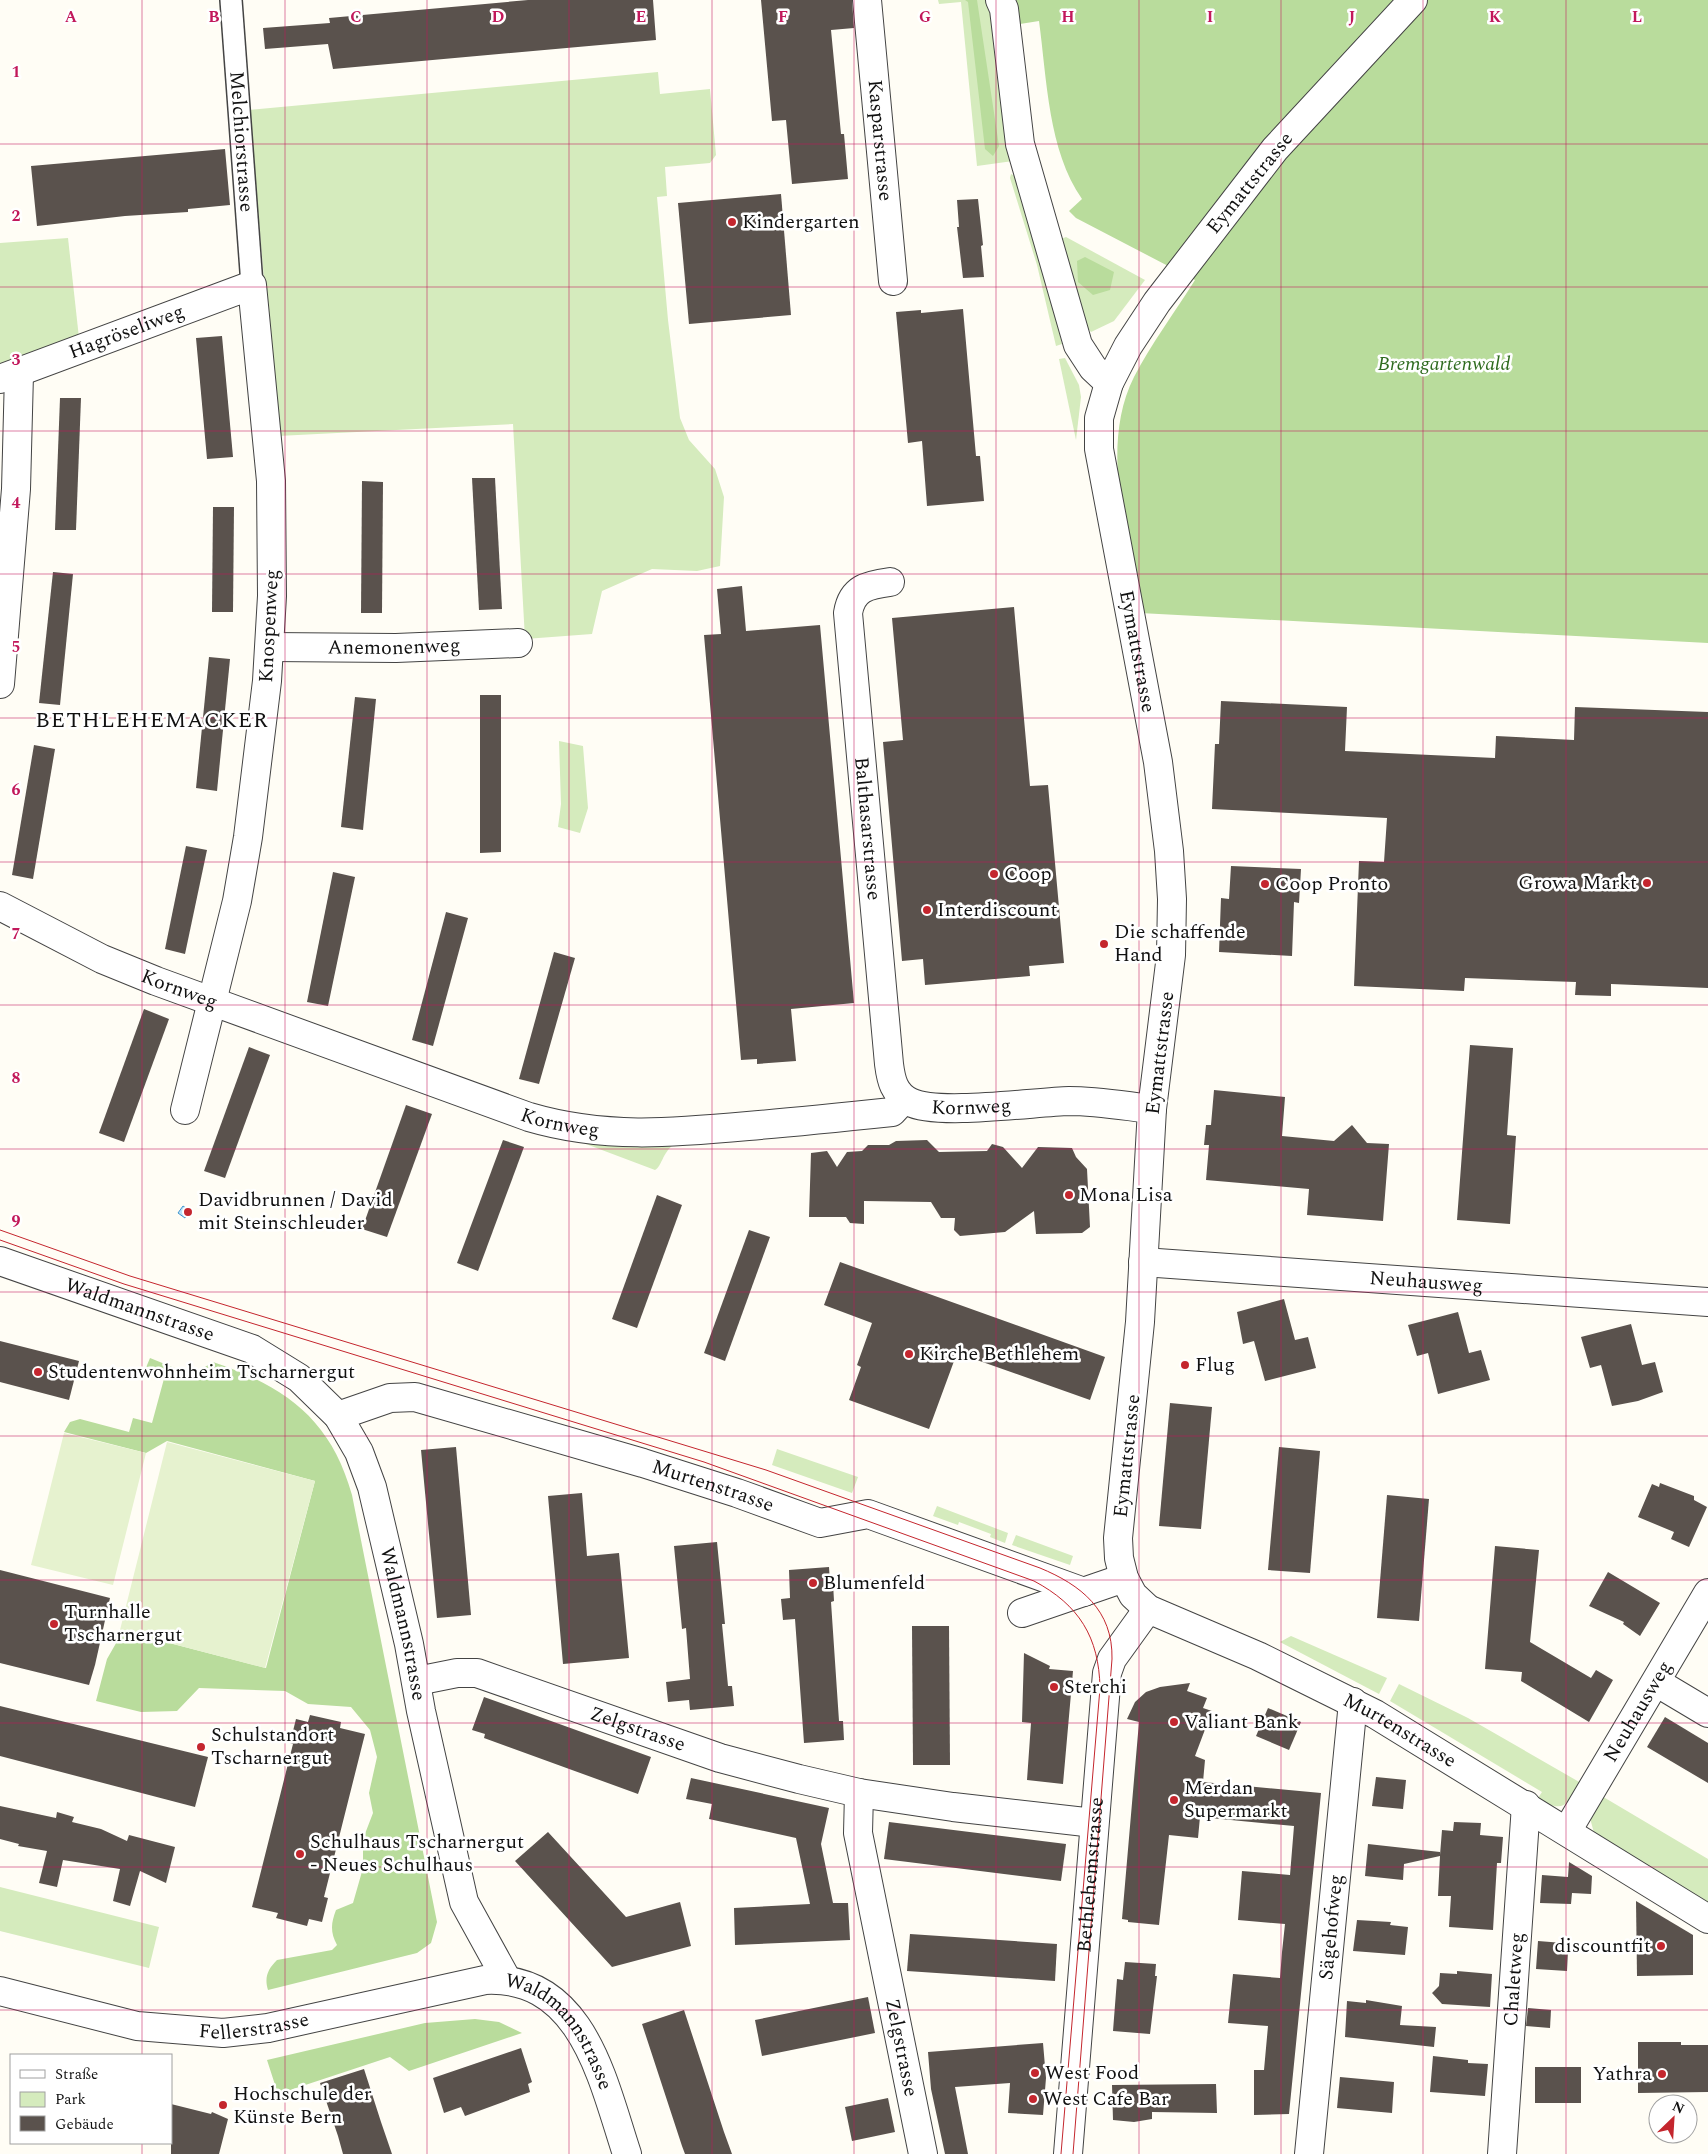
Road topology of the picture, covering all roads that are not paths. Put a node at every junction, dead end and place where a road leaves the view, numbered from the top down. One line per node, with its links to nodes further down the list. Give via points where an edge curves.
1 (232, 0): 6 (street, Melchiorstrasse)
2 (867, 0): 5 (street, Kasparstrasse)
3 (1000, 0): 8 (street, via 1004,9 1023,155 1078,345 1089,364)
4 (1413, 0): 8 (street, Eymattstrasse, via 1305,115 1247,184 1157,302 1128,346)
5 (893, 281)
6 (252, 284): 7 (street, Hagröseliweg); 11 (street, Knospenweg, via 271,481)
7 (10, 377): 12 (street, via 15,499)
8 (1109, 384): 16 (street, Eymattstrasse, via 1099,418 1099,449 1158,762 1170,851 1171,954)
9 (890, 582): 15 (street, Balthasarstrasse, via 860,590 853,596 848,613 889,1064 894,1087)
10 (518, 643): 11 (street, Anemonenweg, via 396,648)
11 (270, 647): 14 (street, Knospenweg, via 248,838)
12 (0, 684)
13 (0, 906): 14 (street, Kornweg, via 102,959)
14 (213, 1003): 15 (street, Kornweg, via 529,1117 593,1131 680,1133 864,1115 892,1112); 17 (street, Knospenweg)
15 (904, 1099): 16 (street, Kornweg, via 919,1106 935,1108 1070,1101)
16 (1152, 1109): 19 (street, Eymattstrasse)
17 (185, 1110)
18 (0, 1261): 21 (street, Waldmannstrasse, via 252,1349 299,1378)
19 (1143, 1262): 20 (street, Neuhausweg); 22 (street, Eymattstrasse, via 1118,1538)
20 (1708, 1302)
21 (338, 1416): 23 (street, Murtenstrasse, via 390,1398 415,1398 656,1467 820,1523 868,1514); 27 (street, Waldmannstrasse, via 359,1452 372,1487)
22 (1124, 1578): 23 (street); 25 (street, Murtenstrasse, via 1133,1595)
23 (1084, 1592): 26 (street)
24 (1707, 1600): 28 (street, Neuhausweg)
25 (1148, 1609): 29 (street, Murtenstrasse, via 1258,1656); 33 (street, Bethlehemstrasse, via 1119,1649 1107,1673)
26 (1022, 1613)
27 (417, 1681): 31 (street, Zelgstrasse, via 457,1674 486,1676 720,1758); 36 (street, Waldmannstrasse, via 464,1902)
28 (1656, 1682): 30 (street); 34 (street, Neuhausweg)
29 (1353, 1702): 32 (street, Murtenstrasse); 41 (street, Sägehofweg)
30 (1708, 1713)
31 (859, 1793): 33 (street, Zelgstrasse); 39 (street, Zelgstrasse, via 858,1834)
32 (1526, 1805): 34 (street, Murtenstrasse); 42 (street, Chaletweg)
33 (1094, 1823): 40 (street, Bethlehemstrasse)
34 (1567, 1831): 35 (street, Murtenstrasse)
35 (1708, 1919)
36 (507, 1980): 37 (street, Fellerstrasse, via 485,1980 268,2028 223,2033 137,2026); 38 (street, Waldmannstrasse, via 545,1996 569,2016 586,2039)
37 (0, 1991)
38 (627, 2154)
39 (923, 2154)
40 (1068, 2154)
41 (1310, 2154)
42 (1502, 2154)

